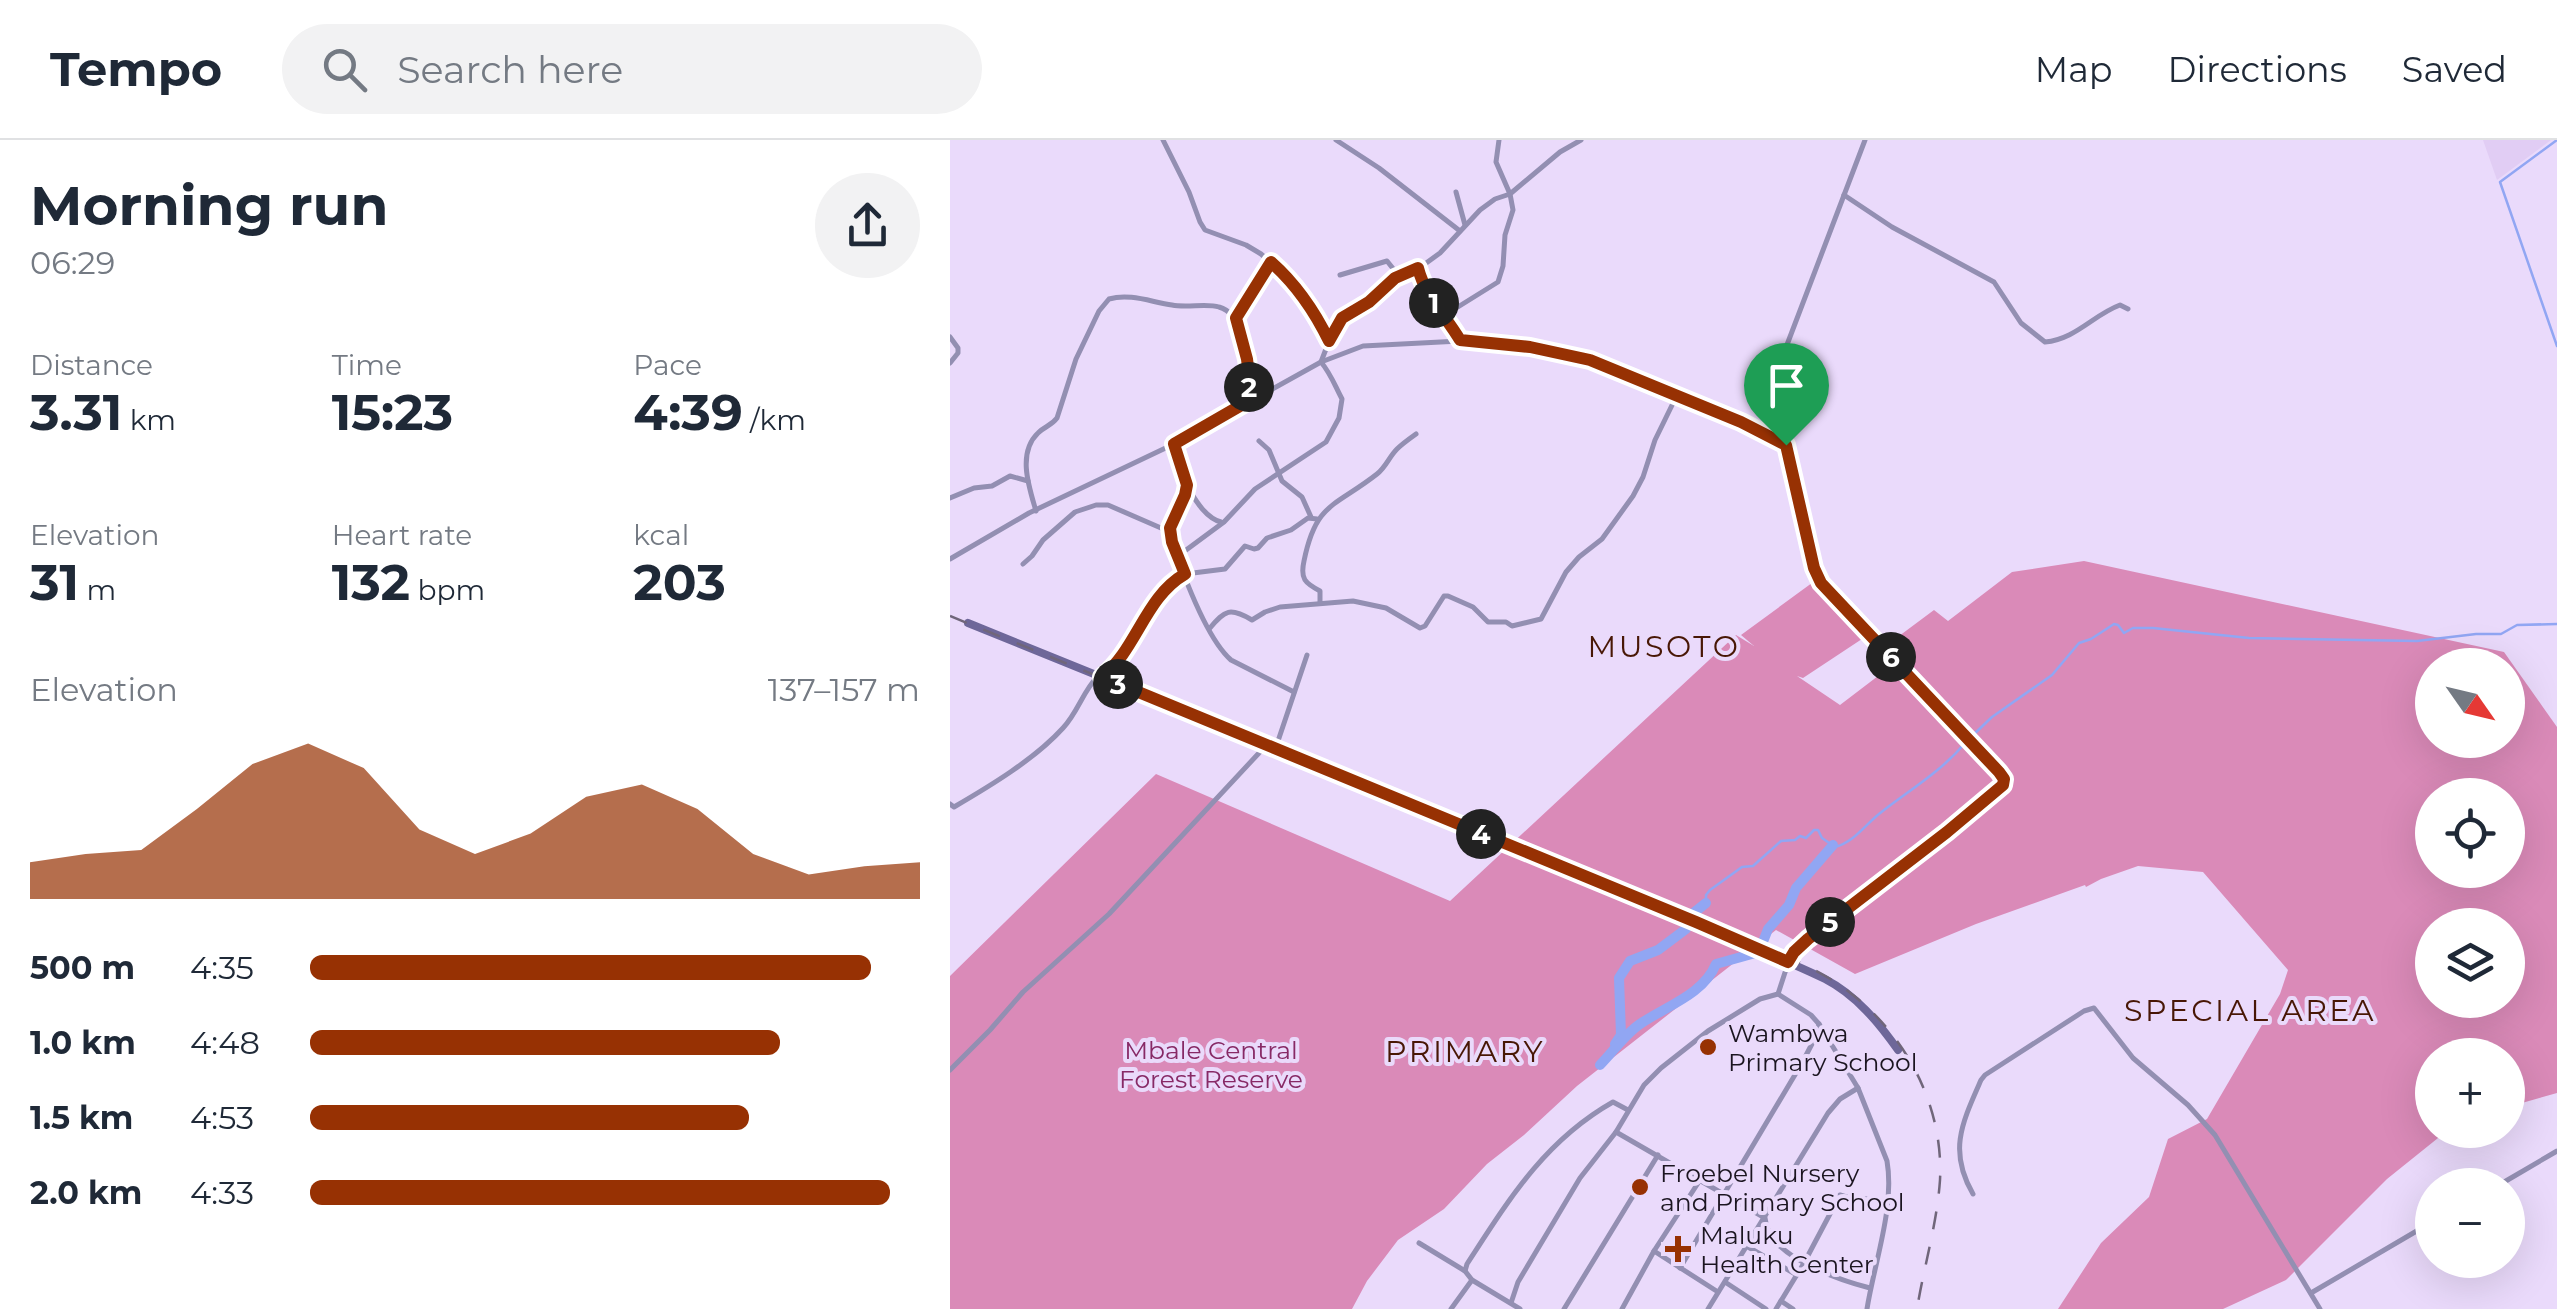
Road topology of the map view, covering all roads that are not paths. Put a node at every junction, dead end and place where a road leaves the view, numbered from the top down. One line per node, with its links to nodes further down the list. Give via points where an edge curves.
1 (1163, 140): 10 (street, via 1205,230)
2 (1336, 140): 9 (street)
3 (1498, 140): 7 (street, via 1496,162)
4 (1581, 140): 7 (street)
5 (1865, 140): 8 (street)
6 (1456, 192): 9 (street)
7 (1510, 194): 9 (street, via 1487,204); 15 (street, via 1513,210 1498,282)
8 (1844, 194): 14 (street, via 1994,282 2021,323 2045,342 2106,310); 27 (street, via 1777,371)
9 (1462, 228): 11 (street)
10 (1271, 262): 16 (street); 19 (street, via 1292,281)
11 (1418, 268): 13 (street); 15 (street)
12 (1340, 276): 13 (street, via 1387,261)
13 (1399, 276): 19 (street, via 1342,318)
14 (2128, 309)
15 (1445, 315): 18 (street)
16 (1236, 318): 23 (street); 29 (street, via 1209,305 1109,299 1083,344 1057,418 1030,443)
17 (950, 337): 21 (street, via 958,352)
18 (1460, 340): 20 (street, via 1363,346); 22 (street, via 1565,353)
19 (1329, 341): 20 (street)
20 (1321, 362): 23 (street); 28 (street, via 1342,400 1340,418 1326,442)
21 (950, 363)
22 (1677, 395): 27 (street); 40 (street, via 1633,496 1602,539 1566,572 1542,619 1512,626 1488,622 1473,606 1444,596 1420,628 1375,604)
23 (1252, 399): 26 (street)
24 (1416, 434): 33 (street, via 1386,466)
25 (1259, 440): 28 (street)
26 (1174, 444): 30 (street); 32 (street)
27 (1786, 445): 48 (street, via 1821,583 2004,779)
28 (1278, 473): 33 (street); 34 (street)
29 (1028, 480): 31 (street, via 1010,476); 32 (street)
30 (1187, 485): 34 (street, via 1206,512); 35 (street)
31 (950, 498)
32 (1036, 511): 37 (street)
33 (1314, 518): 39 (street, via 1258,548 1245,546 1225,569); 40 (street, via 1302,577 1322,593)
34 (1224, 522): 36 (street)
35 (1170, 528): 36 (street); 38 (street, via 1096,504 1075,512)
36 (1178, 556): 39 (street)
37 (950, 559)
38 (1023, 564)
39 (1185, 574): 42 (street); 44 (street, via 1155,602 1128,650)
40 (1320, 603): 42 (street, via 1280,607 1252,620 1227,612)
41 (968, 623): 44 (main road)
42 (1210, 628): 45 (street, via 1231,660)
43 (1307, 655): 45 (street)
44 (1100, 676): 46 (main road); 47 (street, via 1050,741 980,792 954,808)
45 (1295, 692): 46 (street, via 1278,741)
46 (1268, 745): 48 (main road); 52 (street)
47 (950, 804)
48 (1788, 962): 49 (street); 51 (main road, via 1855,1000)
49 (1778, 994): 50 (street); 54 (street, via 1691,1042 1650,1078)
50 (1819, 1024): 53 (street); 60 (street)
51 (1898, 1050)
52 (950, 1070)
53 (1858, 1088): 62 (street, via 1887,1161); 63 (street, via 1828,1113)
54 (1628, 1110): 55 (street); 70 (street, via 1612,1102 1541,1159)
55 (1616, 1132): 57 (street); 78 (street, via 1580,1178)
56 (2557, 1151): 58 (street)
57 (1658, 1155): 59 (street); 81 (street)
58 (2525, 1170)
59 (1700, 1180): 60 (street); 67 (street)
60 (1722, 1193): 63 (street); 69 (street)
61 (1974, 1194): 76 (street, via 1961,1171 1958,1140 1981,1080 2094,1008 2133,1058 2215,1136)
62 (1887, 1200): 68 (street, via 1840,1195); 74 (street)
63 (1765, 1218): 66 (street); 68 (street, via 1770,1235)
64 (2415, 1232): 76 (street)
65 (1419, 1243): 70 (street)
66 (1748, 1246): 71 (street); 73 (street)
67 (1654, 1251): 69 (street); 82 (street)
68 (1804, 1263): 71 (street); 74 (street)
69 (1680, 1268): 75 (street)
70 (1465, 1272): 72 (street)
71 (1797, 1275): 77 (street)
72 (1472, 1280): 78 (street); 79 (street)
73 (1724, 1282): 75 (street); 84 (street)
74 (1870, 1288): 87 (street)
75 (1718, 1292): 83 (street)
76 (2310, 1293): 88 (street)
77 (1781, 1301): 85 (street); 86 (street)
78 (1511, 1303): 80 (street)
79 (1451, 1309)
80 (1520, 1309)
81 (1564, 1309)
82 (1622, 1309)
83 (1708, 1309)
84 (1766, 1309)
85 (1776, 1309)
86 (1792, 1309)
87 (1867, 1309)
88 (2320, 1309)

